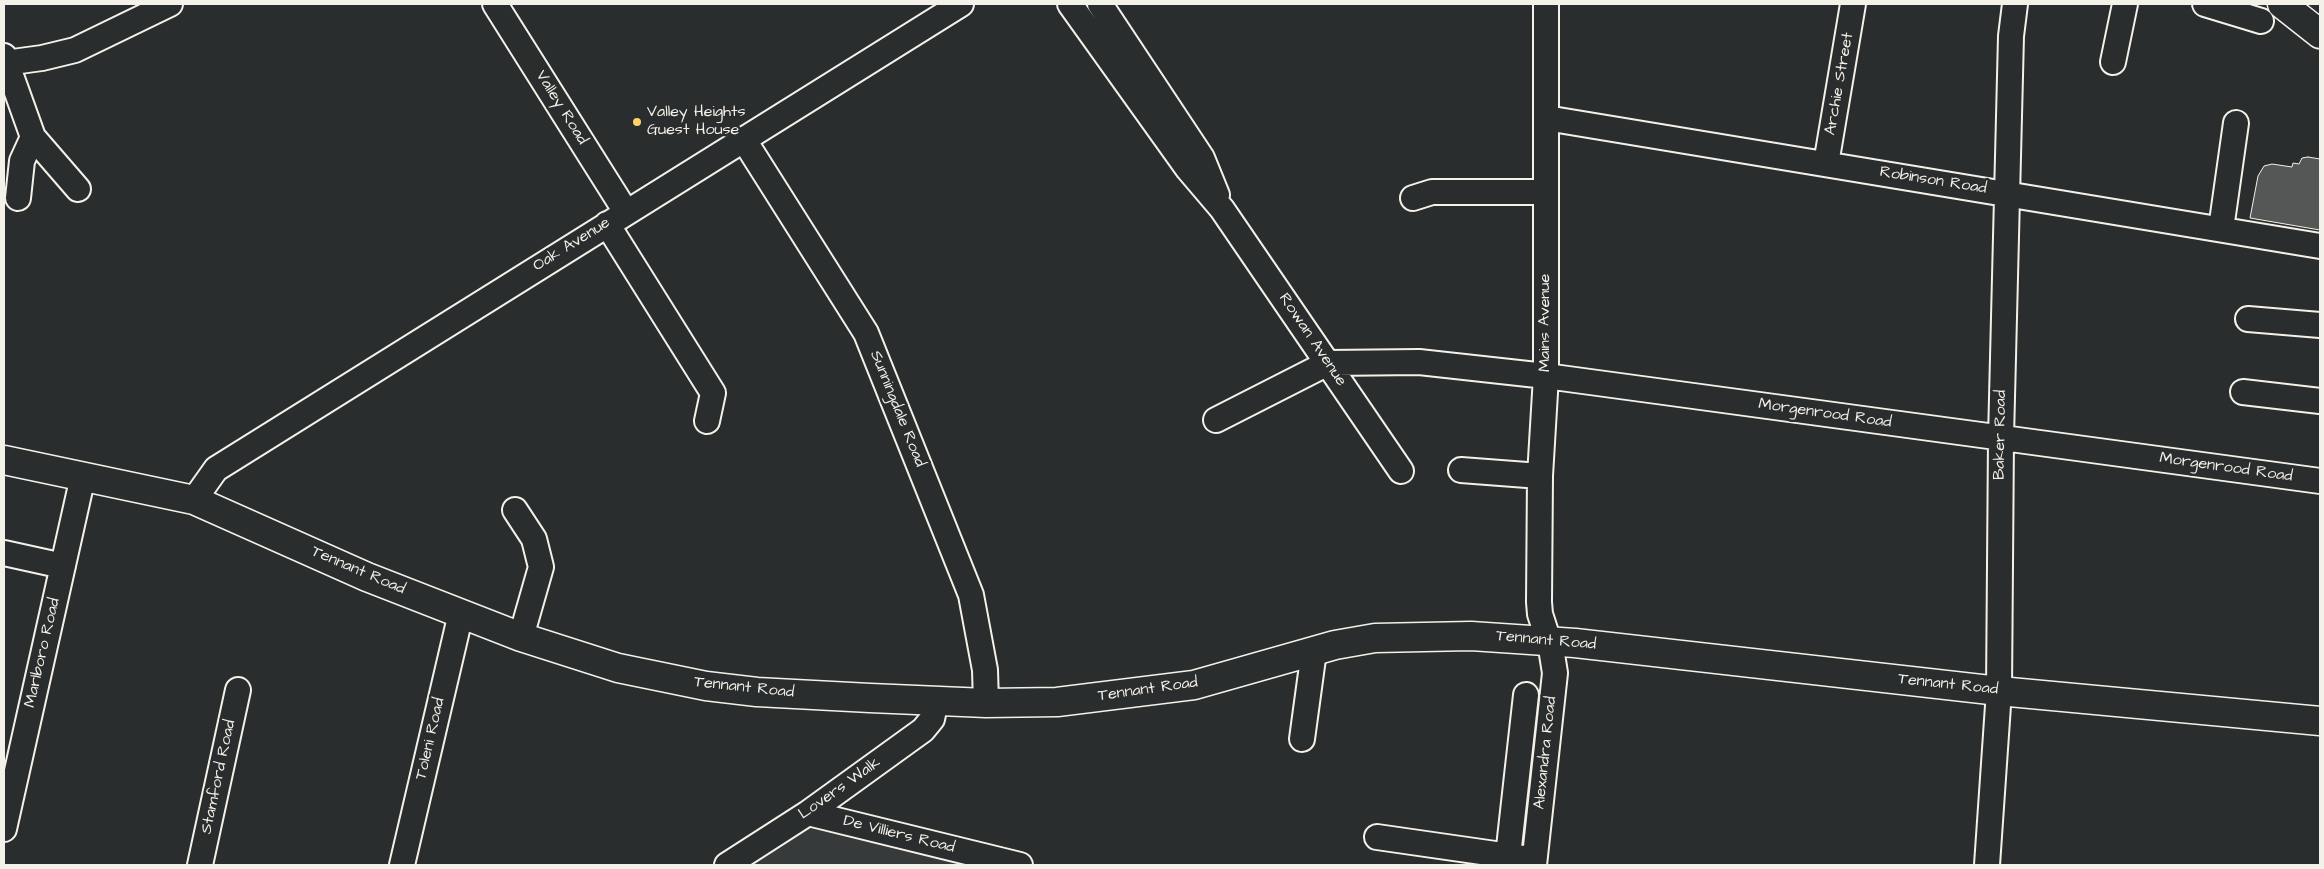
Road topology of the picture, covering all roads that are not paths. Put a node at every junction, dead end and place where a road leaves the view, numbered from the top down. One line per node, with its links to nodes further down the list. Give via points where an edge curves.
1 (170, 4): 14 (street, via 74,50 42,58)
2 (495, 4): 27 (street, Valley Road)
3 (962, 4): 19 (street, Oak Avenue)
4 (1070, 4): 26 (street, Rowan Avenue, via 1188,169)
5 (1100, 4): 26 (street, Rowan Avenue, via 1202,158)
6 (1546, 4): 16 (street, Mains Avenue)
7 (1853, 4): 20 (street, Archie Street)
8 (2014, 4): 23 (street, Baker Road)
9 (2125, 4): 15 (street)
10 (2205, 4): 12 (street)
11 (2282, 4): 13 (main road)
12 (2261, 21)
13 (2317, 24)
14 (4, 60): 18 (street)
15 (2112, 62)
16 (1546, 118): 20 (street, Robinson Road); 22 (street, Mains Avenue)
17 (2236, 123): 28 (street)
18 (33, 137): 21 (street); 24 (street, via 22,161)
19 (744, 140): 27 (street, Oak Avenue); 57 (street, Sunningdale Road, via 866,333 971,595 985,670)
20 (1826, 164): 23 (street, Robinson Road)
21 (78, 189)
22 (1546, 192): 25 (street, via 1432,192); 33 (street, Mains Avenue)
23 (2007, 193): 28 (street, Robinson Road); 38 (street, Baker Road)
24 (18, 198)
25 (1413, 198)
26 (1222, 209): 32 (street, Rowan Avenue)
27 (616, 218): 37 (street, Valley Road, via 713,392); 45 (street, Oak Avenue, via 216,469)
28 (2221, 229): 29 (street, Robinson Road)
29 (2320, 246)
30 (2248, 318): 31 (street)
31 (2320, 325)
32 (1328, 363): 33 (street, Morgenrood Road, via 1419,362); 36 (street); 41 (street, Rowan Avenue)
33 (1546, 376): 38 (street, Morgenrood Road); 43 (street, Mains Avenue)
34 (2243, 392): 35 (street)
35 (2320, 401)
36 (1216, 420)
37 (707, 421)
38 (2001, 438): 44 (street, Morgenrood Road); 54 (street, Baker Road)
39 (4, 460): 42 (main road, Tennant Road)
40 (1461, 470): 43 (street)
41 (1400, 472)
42 (83, 476): 45 (main road, Tennant Road); 48 (street, Marlboro Road)
43 (1540, 476): 51 (street, Mains Avenue, via 1539,610)
44 (2320, 481)
45 (194, 500): 49 (main road, Tennant Road, via 367,577)
46 (514, 510): 50 (street, via 534,539 541,567)
47 (4, 553): 48 (street)
48 (63, 566): 63 (street, Marlboro Road)
49 (461, 613): 50 (main road, Tennant Road); 68 (street, Toleni Road)
50 (521, 637): 56 (main road, Tennant Road, via 618,668 706,686)
51 (1549, 640): 52 (main road, Tennant Road, via 1471,636 1374,638); 54 (main road, Tennant Road); 61 (street, Alexandra Road, via 1554,673)
52 (1314, 650): 57 (main road, Tennant Road, via 1166,690 1057,702); 59 (street)
53 (238, 690): 67 (street, Stamford Road)
54 (1998, 691): 58 (main road, Tennant Road); 71 (street, Baker Road)
55 (1526, 695): 60 (street)
56 (936, 700): 57 (main road, Tennant Road); 62 (street, Lovers Walk, via 932,719 923,730)
57 (986, 703)
58 (2320, 721)
59 (1302, 738)
60 (1519, 755): 61 (street); 65 (street)
61 (1546, 757): 66 (street, Alexandra Road)
62 (808, 813): 69 (street, Lovers Walk); 70 (street, De Villiers Road)
63 (4, 829)
64 (1377, 837): 65 (street)
65 (1508, 861): 66 (street)
66 (1534, 862)
67 (200, 865)
68 (402, 865)
69 (727, 865)
70 (1020, 865)
71 (1987, 865)

